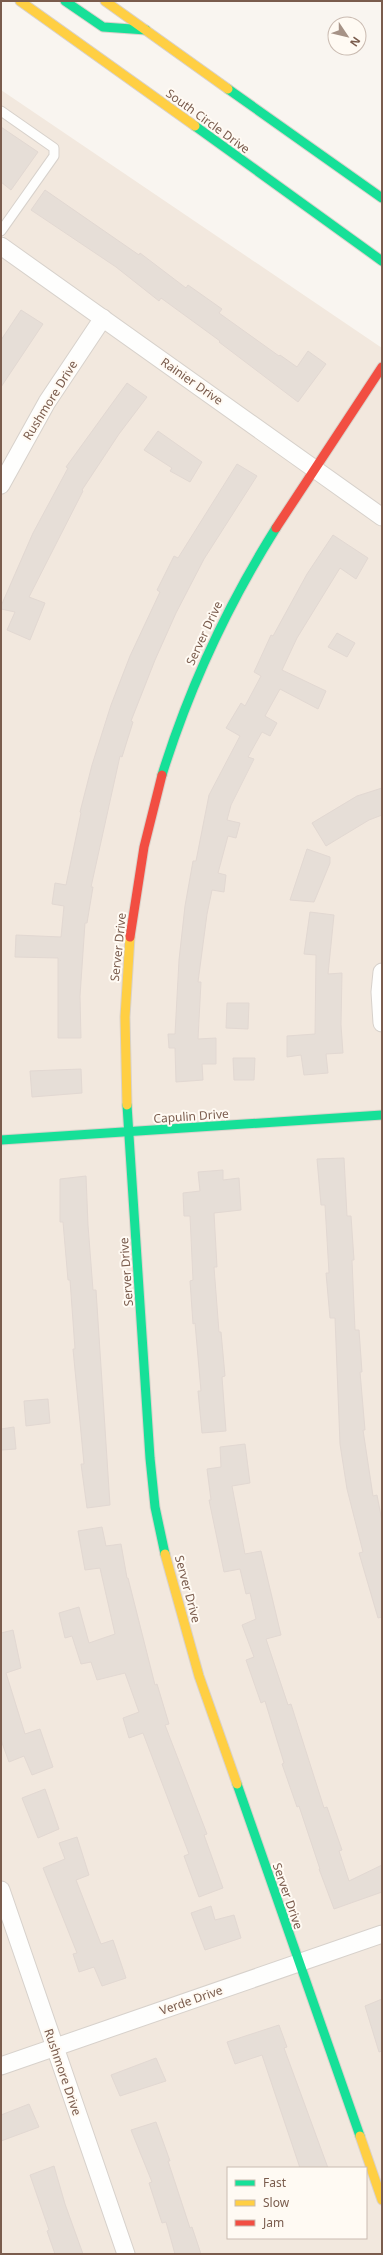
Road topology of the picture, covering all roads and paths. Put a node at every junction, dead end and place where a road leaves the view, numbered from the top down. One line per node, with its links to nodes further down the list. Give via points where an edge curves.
1 (20, 1): 9 (street, South Circle Drive)
2 (65, 1): 4 (street, via 103,27)
3 (105, 1): 4 (street)
4 (147, 30): 6 (street)
5 (1, 111): 7 (lane, via 54,148 54,156)
6 (382, 198)
7 (1, 231)
8 (1, 246): 10 (street, Rainier Drive)
9 (382, 260)
10 (103, 318): 12 (street, Rainier Drive); 13 (street, Rushmore Drive, via 47,402)
11 (382, 367): 12 (street, Server Drive)
12 (314, 468): 14 (street, Rainier Drive); 18 (street, Server Drive, via 231,603 206,654 165,764 139,876 130,935 126,1035)
13 (1, 485)
14 (382, 517)
15 (382, 972): 16 (street)
16 (382, 1023)
17 (382, 1115): 18 (street, Capulin Drive)
18 (129, 1132): 19 (street, Capulin Drive); 22 (street, Server Drive, via 149,1456 158,1521 199,1676)
19 (1, 1140)
20 (1, 1890): 23 (street, Rushmore Drive)
21 (382, 1934): 22 (street, Verde Drive)
22 (298, 1963): 23 (street, Verde Drive); 25 (street, Server Drive)
23 (54, 2047): 24 (street, Verde Drive); 26 (street, Rushmore Drive)
24 (1, 2066)
25 (382, 2200)
26 (126, 2254)

